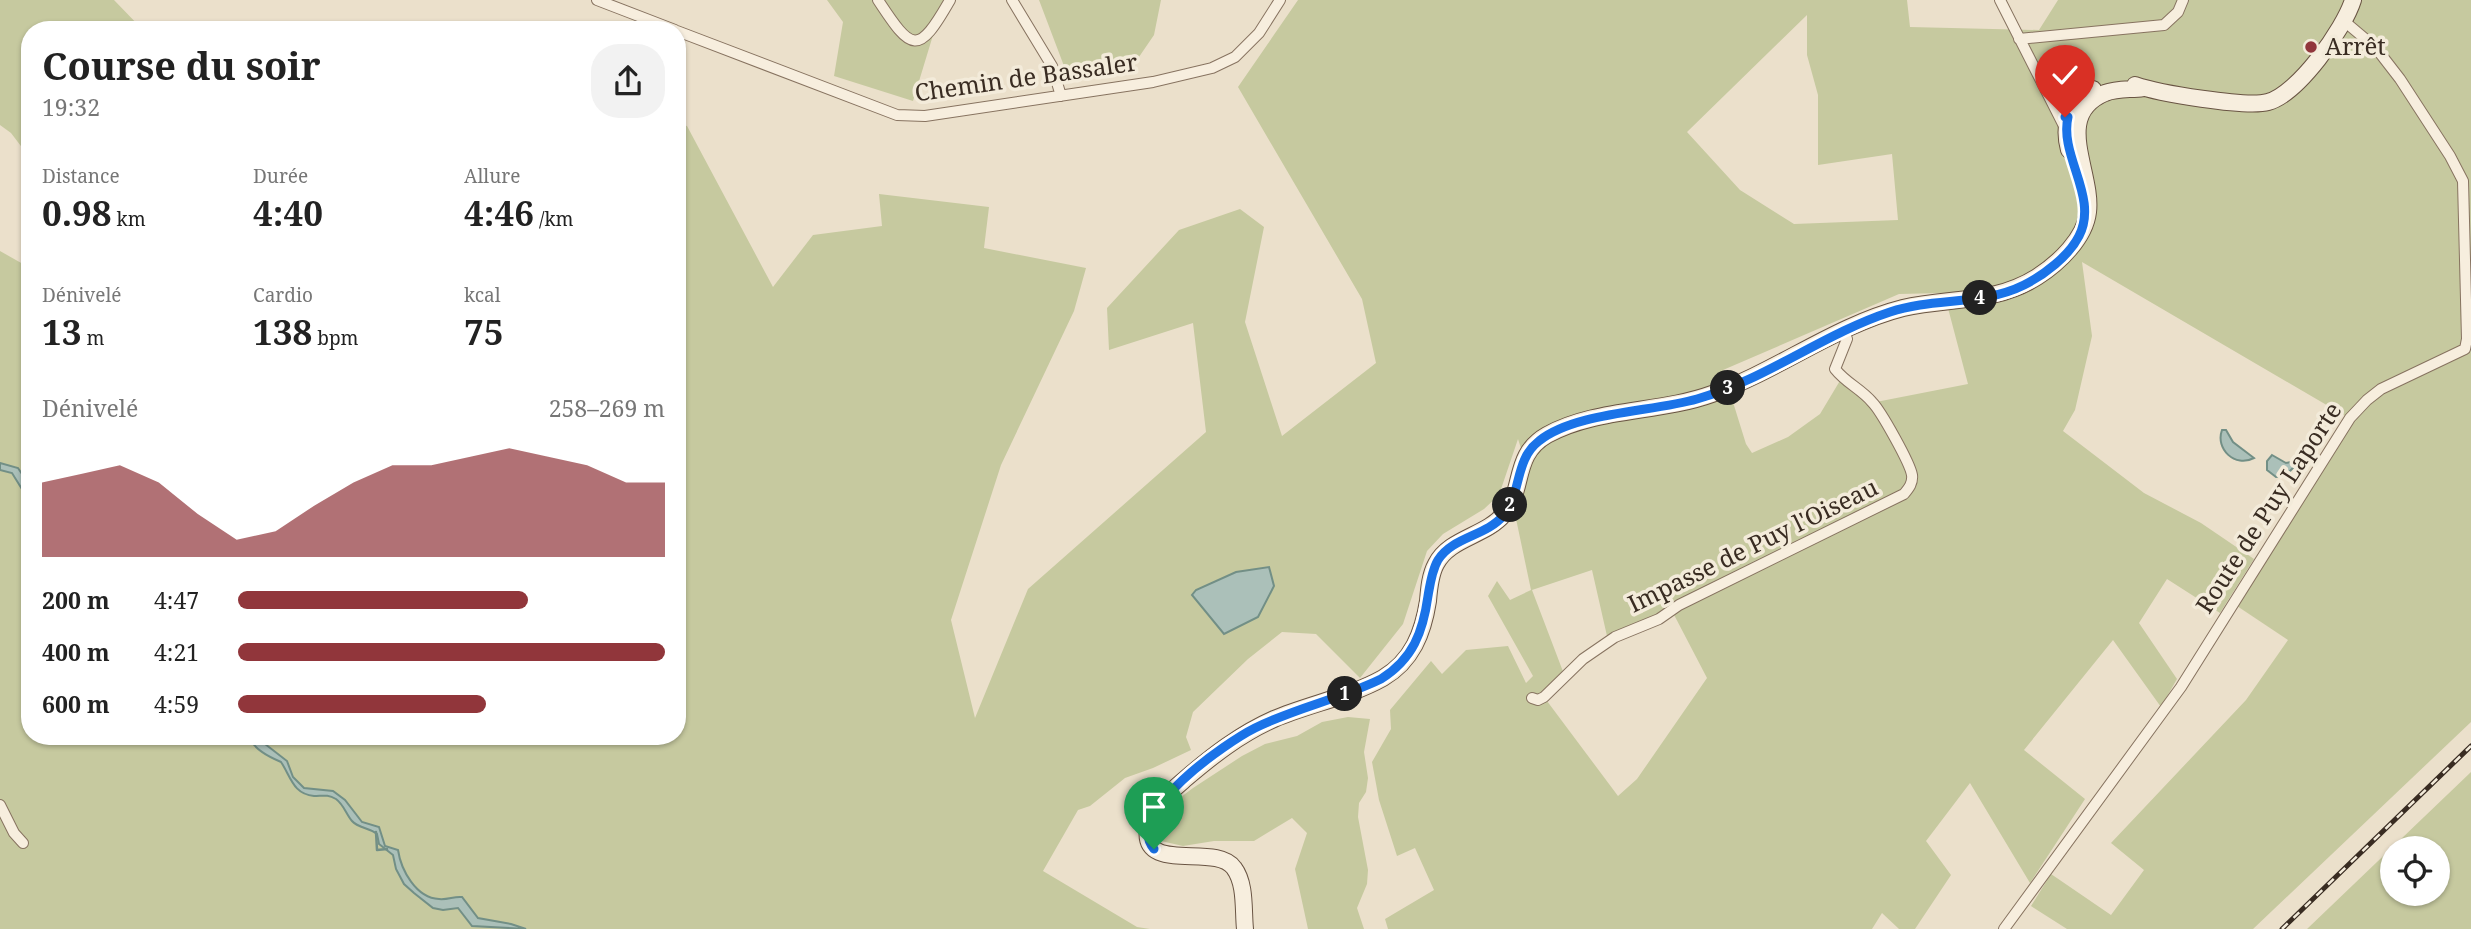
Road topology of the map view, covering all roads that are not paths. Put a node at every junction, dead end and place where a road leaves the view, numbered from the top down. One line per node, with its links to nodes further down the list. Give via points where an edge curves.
1 (597, 0): 9 (street, Chemin de Bassaler)
2 (878, 0): 3 (street, via 911,41 919,42)
3 (950, 0)
4 (1012, 0): 13 (street, via 1052,66)
5 (1280, 0): 13 (street, Chemin de Bassaler, via 1259,33 1235,57 1212,68)
6 (2000, 0): 12 (street)
7 (2183, 0): 12 (street, via 2164,25)
8 (2353, 0): 10 (main road)
9 (652, 21)
10 (2344, 21): 14 (main road, via 2291,89 2268,102 2238,103 2126,83 2102,84); 21 (street, Route de Puy Laporte, via 2376,48 2400,79 2462,181 2465,349 2381,389 2350,418 2181,687)
11 (686, 34): 13 (street, Chemin de Bassaler, via 897,115 925,116)
12 (2019, 38): 14 (street, via 2049,94)
13 (1061, 96)
14 (2070, 113): 15 (main road, via 2068,148 2083,202); 15 (main road, via 2077,127 2089,210)
15 (2080, 234): 16 (main road, via 2052,267 2016,288 1984,298 1904,308)
16 (1844, 331): 17 (street, Impasse de Puy l'Oiseau, via 1847,339 1835,369 1873,402 1909,465 1912,476 1904,494 1615,637 1583,659 1544,697); 20 (main road, via 1709,395 1547,435 1523,462 1502,517 1438,559 1420,637 1396,669 1363,687 1253,729 1168,794 1149,823 1150,843 1166,855 1215,857 1231,864 1241,887)
17 (1532, 698)
18 (0, 805): 19 (street)
19 (23, 843)
20 (1245, 929)
21 (2004, 929)

